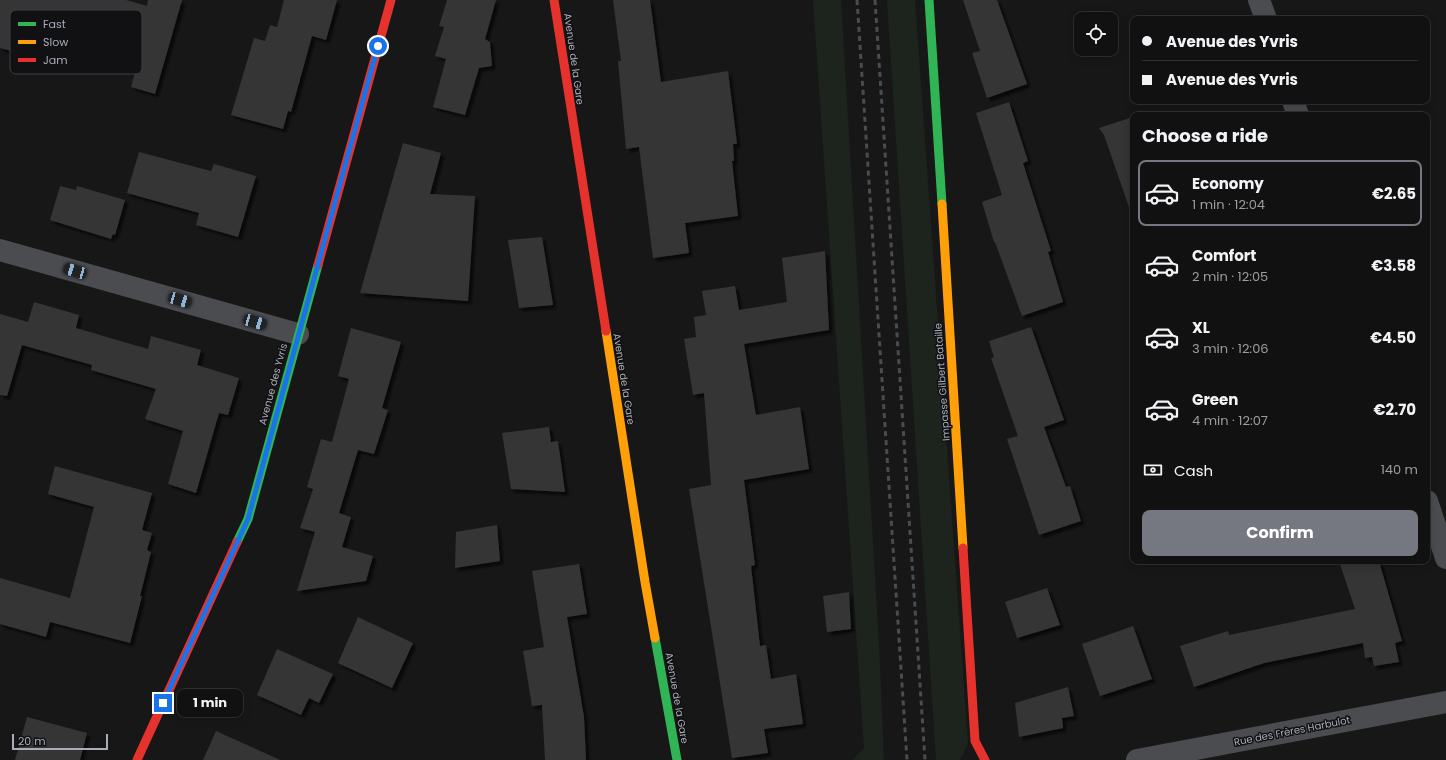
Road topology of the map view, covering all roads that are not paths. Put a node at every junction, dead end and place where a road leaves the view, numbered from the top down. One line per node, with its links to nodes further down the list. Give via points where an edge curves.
1 (391, 0): 7 (street, Avenue des Yvris)
2 (554, 0): 12 (street, Avenue de la Gare, via 645,582)
3 (929, 0): 13 (street, Impasse Gilbert Bataille, via 976,740)
4 (1259, 0): 5 (street)
5 (1265, 16)
6 (0, 250): 7 (street)
7 (298, 334): 11 (street, Avenue des Yvris, via 248,519)
8 (1430, 510): 9 (street)
9 (1446, 558)
10 (1446, 702): 14 (street, Rue des Frères Harbulot)
11 (137, 760)
12 (677, 760)
13 (985, 760)
14 (1137, 760)

